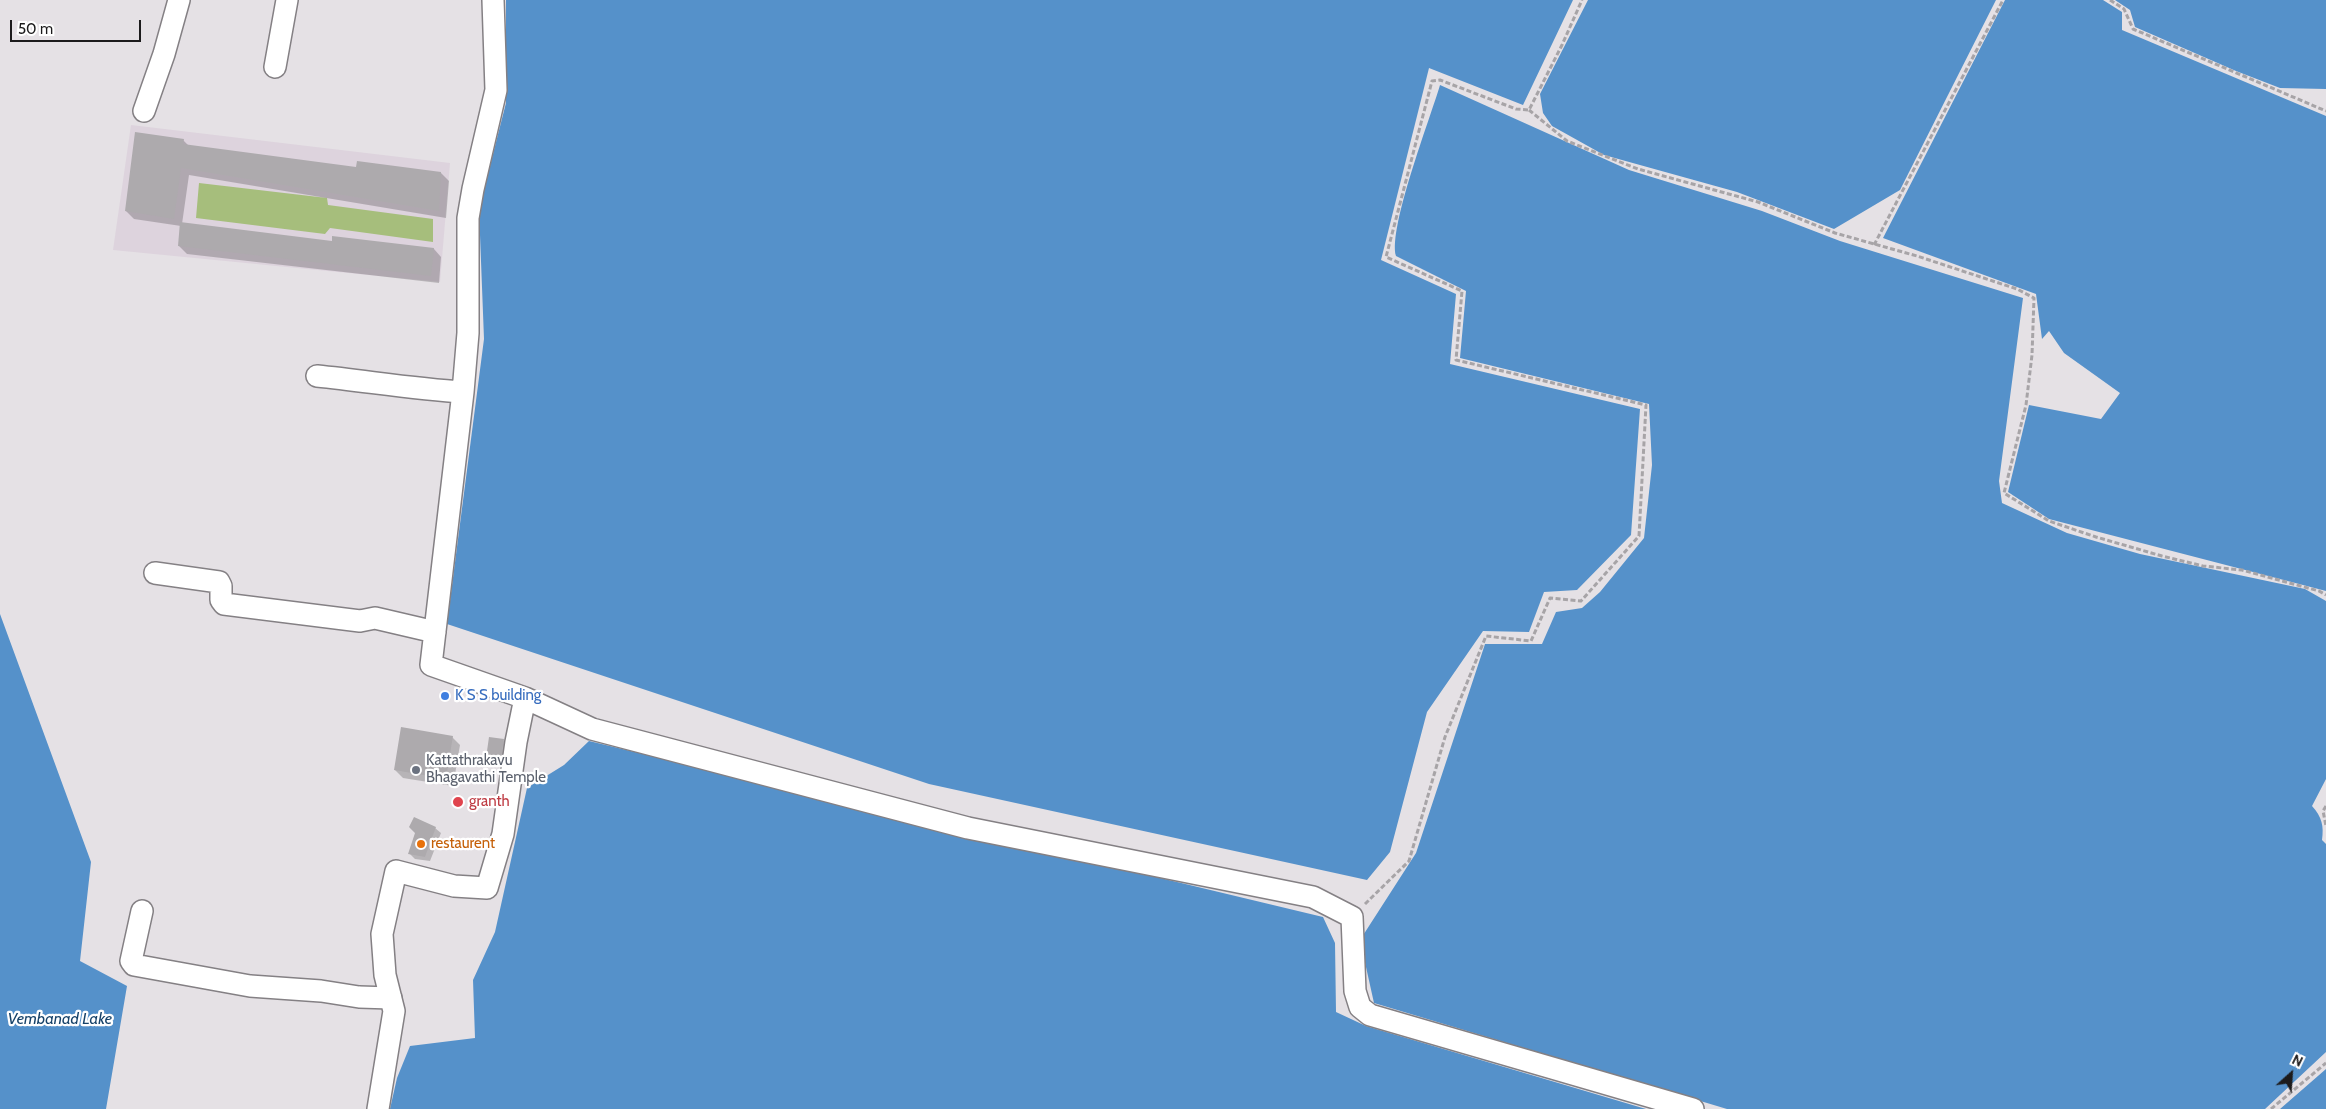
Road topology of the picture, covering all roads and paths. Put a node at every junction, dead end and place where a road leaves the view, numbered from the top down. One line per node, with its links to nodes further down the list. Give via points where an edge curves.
1 (179, 0): 10 (street)
2 (287, 0): 7 (street)
3 (491, 0): 13 (street, via 496,90 468,218 468,333)
4 (1582, 0): 8 (path)
5 (2003, 0): 11 (path)
6 (2110, 0): 9 (path, via 2124,10 2133,30)
7 (276, 67)
8 (1529, 110): 11 (path, via 1567,141 1638,170 1758,202); 21 (path, via 1516,109 1440,80 1432,81 1386,257 1462,291 1456,360 1646,405 1639,536 1581,602 1550,598 1531,641 1486,636 1445,737 1410,861)
9 (2326, 110)
10 (144, 111)
11 (1874, 245): 15 (path, via 1990,280 2034,298 2026,405 2004,494 2049,521 2096,537 2204,566 2242,570)
12 (317, 376): 13 (street)
13 (464, 392): 16 (street)
14 (155, 573): 16 (street, via 219,582 220,600 224,604 360,620 376,618)
15 (2326, 595)
16 (435, 632): 17 (street, via 432,665)
17 (525, 698): 21 (street, via 602,732 968,828 1313,897); 22 (street, via 503,834 487,888 454,886 396,871 382,934)
18 (2326, 806): 19 (path, via 2323,811)
19 (2326, 826)
20 (142, 912): 22 (street, via 131,961 134,965 250,986 321,991 359,998)
21 (1352, 917): 25 (street, via 1355,992 1360,1007 1370,1015)
22 (390, 998): 24 (street, via 394,1011)
23 (2326, 1063): 26 (path)
24 (378, 1109)
25 (1693, 1109)
26 (2272, 1109)

